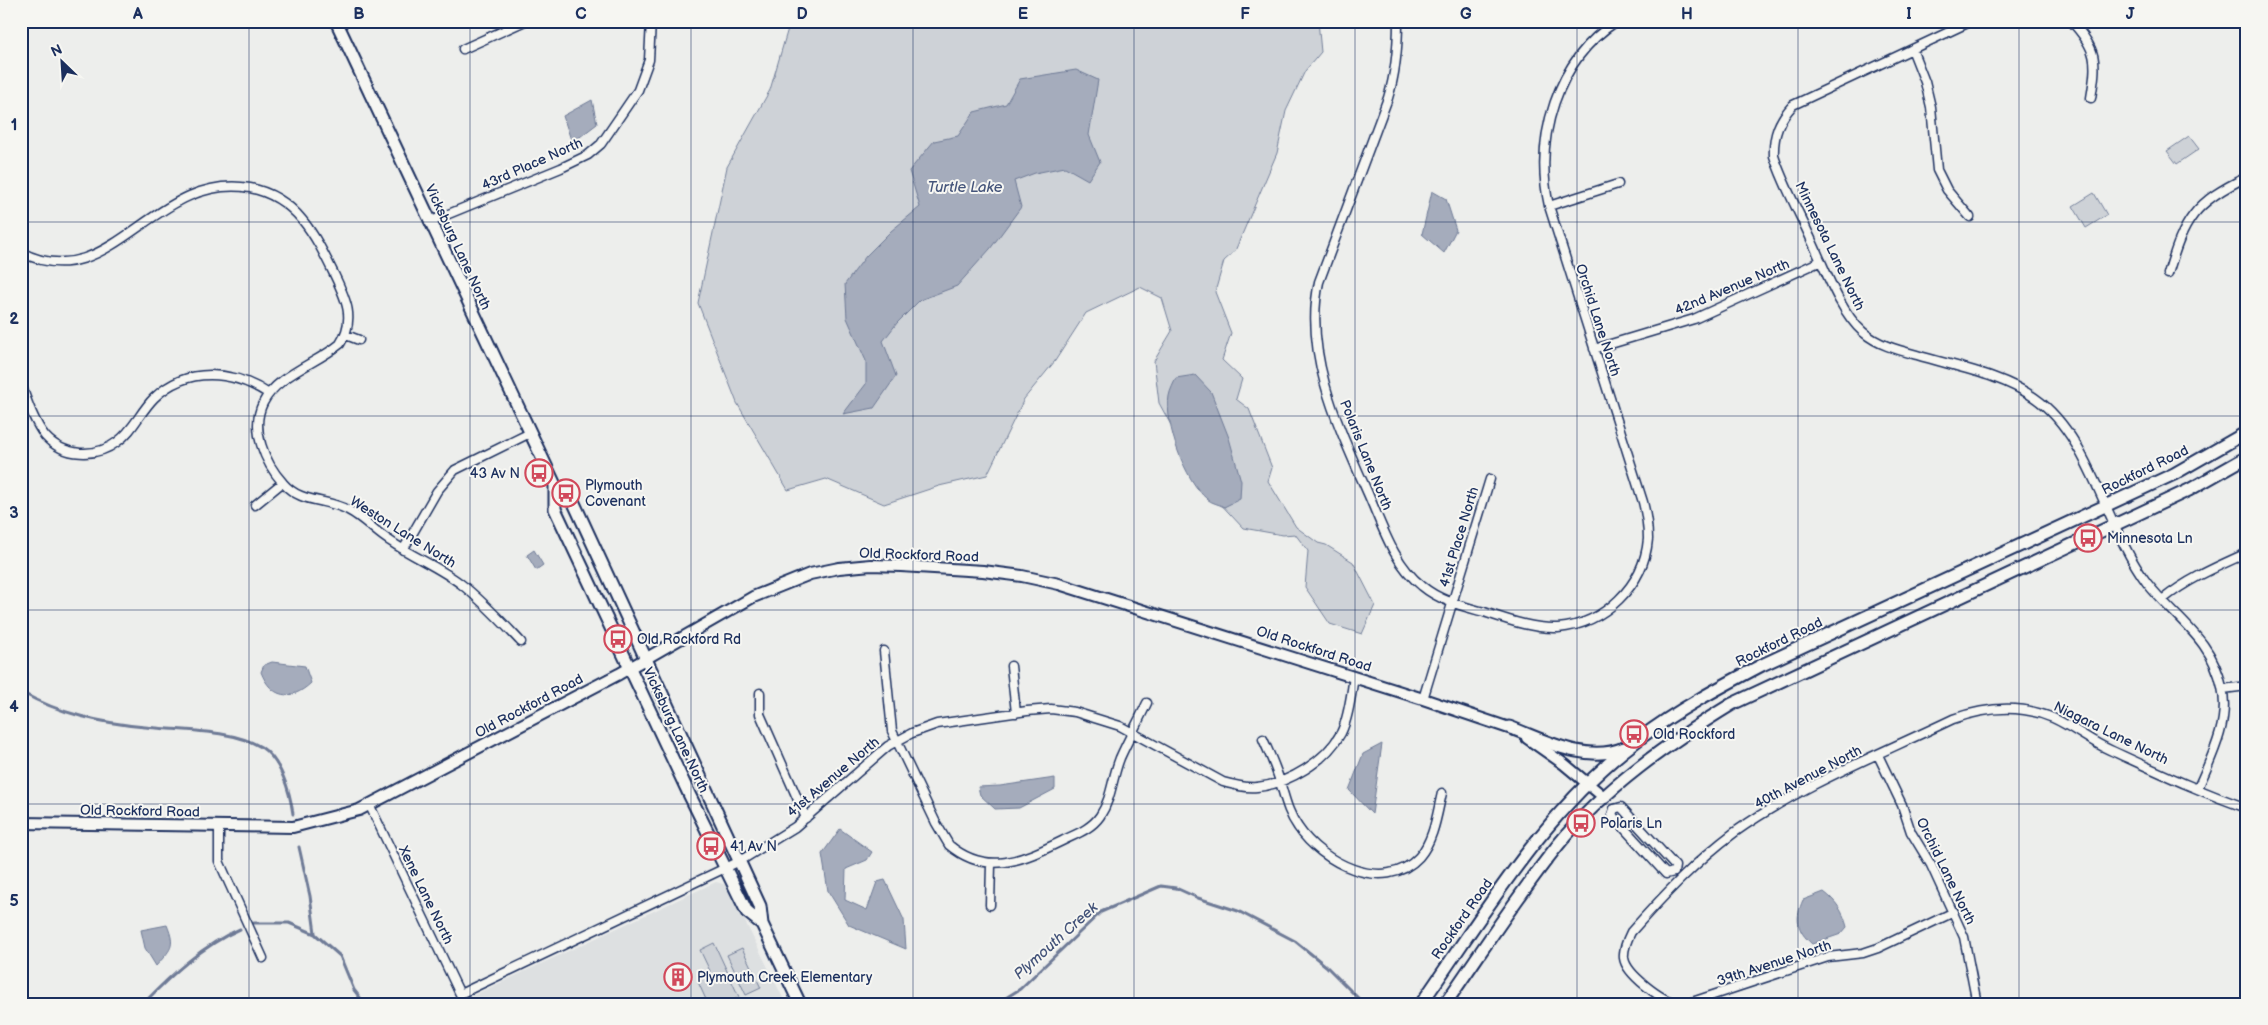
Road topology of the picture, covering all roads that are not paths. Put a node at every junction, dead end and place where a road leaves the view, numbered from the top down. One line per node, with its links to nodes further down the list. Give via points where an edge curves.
1 (23, 21): 9 (street)
2 (336, 21): 17 (main road, Vicksburg Lane North)
3 (525, 21): 11 (street)
4 (651, 21): 17 (street, 43rd Place North, via 649,60 638,90 601,144 588,155 561,168)
5 (1398, 21): 38 (street, Polaris Lane North, via 1395,73 1319,282 1316,332 1322,371 1340,430 1390,545 1409,575 1436,596)
6 (1972, 21): 10 (street)
7 (2071, 21): 12 (street, via 2084,35 2094,56 2096,67)
8 (1612, 22): 15 (street, Orchid Lane North, via 1574,64 1551,112 1543,164)
9 (21, 26)
10 (1912, 49): 16 (street, via 1931,107 1938,170 1947,190); 19 (street, Minnesota Lane North, via 1793,105 1783,115 1774,142 1778,169)
11 (463, 50)
12 (2091, 98)
13 (2247, 177): 20 (street, via 2212,196 2196,210 2184,227)
14 (1618, 184): 15 (street)
15 (1549, 206): 23 (street, Orchid Lane North)
16 (1970, 217)
17 (429, 222): 27 (main road, Vicksburg Lane North)
18 (21, 252): 21 (street, via 44,261 61,263 87,258 111,246 172,203 204,190 235,186 255,189 275,196 306,222 347,304 350,322)
19 (1821, 261): 23 (street, 42nd Avenue North, via 1694,319); 33 (street, Minnesota Lane North, via 1852,320 1877,342 2014,385 2054,413 2081,453)
20 (2168, 274)
21 (346, 335): 22 (street); 25 (street, Weston Lane North, via 330,352 282,382)
22 (359, 340)
23 (1594, 349): 38 (street, Orchid Lane North, via 1647,521 1644,559 1625,593 1612,607 1592,618 1558,628 1539,627)
24 (21, 384): 25 (street, via 45,436 55,445 81,454 95,453 119,441 154,398 184,379 219,374 254,384)
25 (269, 394): 30 (street, Weston Lane North, via 257,419 258,434 262,448)
26 (2247, 432): 33 (main road, Rockford Road, via 2174,474)
27 (530, 433): 31 (main road, Vicksburg Lane North); 35 (street, via 450,474)
28 (2247, 457): 34 (main road, via 2189,490)
29 (1490, 479): 38 (street, 41st Place North)
30 (282, 483): 32 (street); 35 (street, Weston Lane North, via 305,499 346,509)
31 (555, 485): 41 (main road, Vicksburg Lane North, via 574,503); 43 (main road, Vicksburg Lane North, via 555,509)
32 (255, 505)
33 (2104, 506): 34 (street, Minnesota Lane North); 55 (main road, Rockford Road, via 1762,665 1713,691)
34 (2113, 526): 37 (street, Minnesota Lane North, via 2132,561); 62 (main road, via 1732,704 1679,737)
35 (403, 550): 39 (street, Weston Lane North, via 461,584)
36 (2247, 553): 37 (street, via 2182,584)
37 (2162, 600): 46 (street, Minnesota Lane North, via 2205,645 2216,665)
38 (1452, 603): 48 (street)
39 (521, 642)
40 (884, 651): 56 (street, via 892,731)
41 (647, 658): 43 (street, Old Rockford Road); 44 (street, Old Rockford Road, via 781,584 839,568 878,565 983,571 1060,584); 69 (main road, Vicksburg Lane North)
42 (1011, 666): 50 (street)
43 (630, 667): 63 (street, Old Rockford Road); 71 (main road, Vicksburg Lane North)
44 (1354, 677): 48 (street, Old Rockford Road); 58 (street, 41st Avenue North, via 1342,730 1336,741 1306,768)
45 (2247, 686): 46 (street)
46 (2223, 689): 60 (street, Minnesota Lane North, via 2221,729)
47 (760, 693): 66 (street, via 760,714)
48 (1424, 699): 51 (street, Old Rockford Road)
49 (1147, 703): 53 (street)
50 (1016, 713): 53 (street, 41st Avenue North, via 1052,709 1075,712); 56 (street, 41st Avenue North, via 937,724)
51 (1509, 727): 55 (main road, via 1563,747 1590,753 1615,752); 59 (street, Old Rockford Road, via 1538,744)
52 (1932, 729): 57 (street, 40th Avenue North); 60 (street, Niagara Lane North, via 1986,709 2014,708 2034,712 2054,718 2099,745)
53 (1133, 733): 58 (street, 41st Avenue North, via 1223,782 1239,787); 70 (street, via 1119,760 1106,806 1099,818 1087,829 1034,854 1015,861)
54 (1263, 739): 58 (street)
55 (1638, 739): 59 (main road, Rockford Road)
56 (897, 742): 66 (street, 41st Avenue North); 70 (street, via 949,845 969,859)
57 (1878, 754): 73 (street, 40th Avenue North, via 1781,802 1721,842); 75 (street, Orchid Lane North, via 1911,832)
58 (1280, 782): 61 (street, via 1288,811 1312,843 1345,865 1372,874 1396,870 1418,858 1428,844)
59 (1588, 784): 62 (street, Old Rockford Road); 81 (main road, Rockford Road, via 1538,837)
60 (2198, 788): 64 (street, Niagara Lane North)
61 (1442, 793)
62 (1605, 798): 65 (street, Old Rockford Road); 82 (main road, via 1558,845)
63 (370, 806): 68 (street, Old Rockford Road, via 296,826); 78 (street, Xene Lane North)
64 (2247, 808)
65 (1614, 809): 72 (street, Old Rockford Road, via 1621,807 1675,866); 72 (street, Old Rockford Road, via 1612,815 1666,874)
66 (806, 818): 69 (street, 41st Avenue North)
67 (21, 822): 68 (street, Old Rockford Road)
68 (219, 826): 77 (street, via 219,861)
69 (740, 861): 71 (street, 41st Avenue North); 76 (main road, Vicksburg Lane North, via 760,906)
70 (991, 864): 74 (street)
71 (726, 868): 76 (main road, Vicksburg Lane North, via 747,912); 78 (street, 41st Avenue North)
72 (1674, 872): 73 (street, Old Rockford Road)
73 (1680, 879): 79 (street, 40th Avenue North, via 1631,932 1624,950 1624,960 1630,971)
74 (990, 905)
75 (1954, 912): 79 (street, 39th Avenue North, via 1878,948 1828,957 1689,1003 1678,1003); 83 (street, Orchid Lane North, via 1969,952)
76 (762, 924): 80 (main road, Vicksburg Lane North)
77 (263, 958)
78 (460, 994)
79 (1657, 994)
80 (800, 1004)
81 (1421, 1004)
82 (1445, 1004)
83 (1977, 1004)

